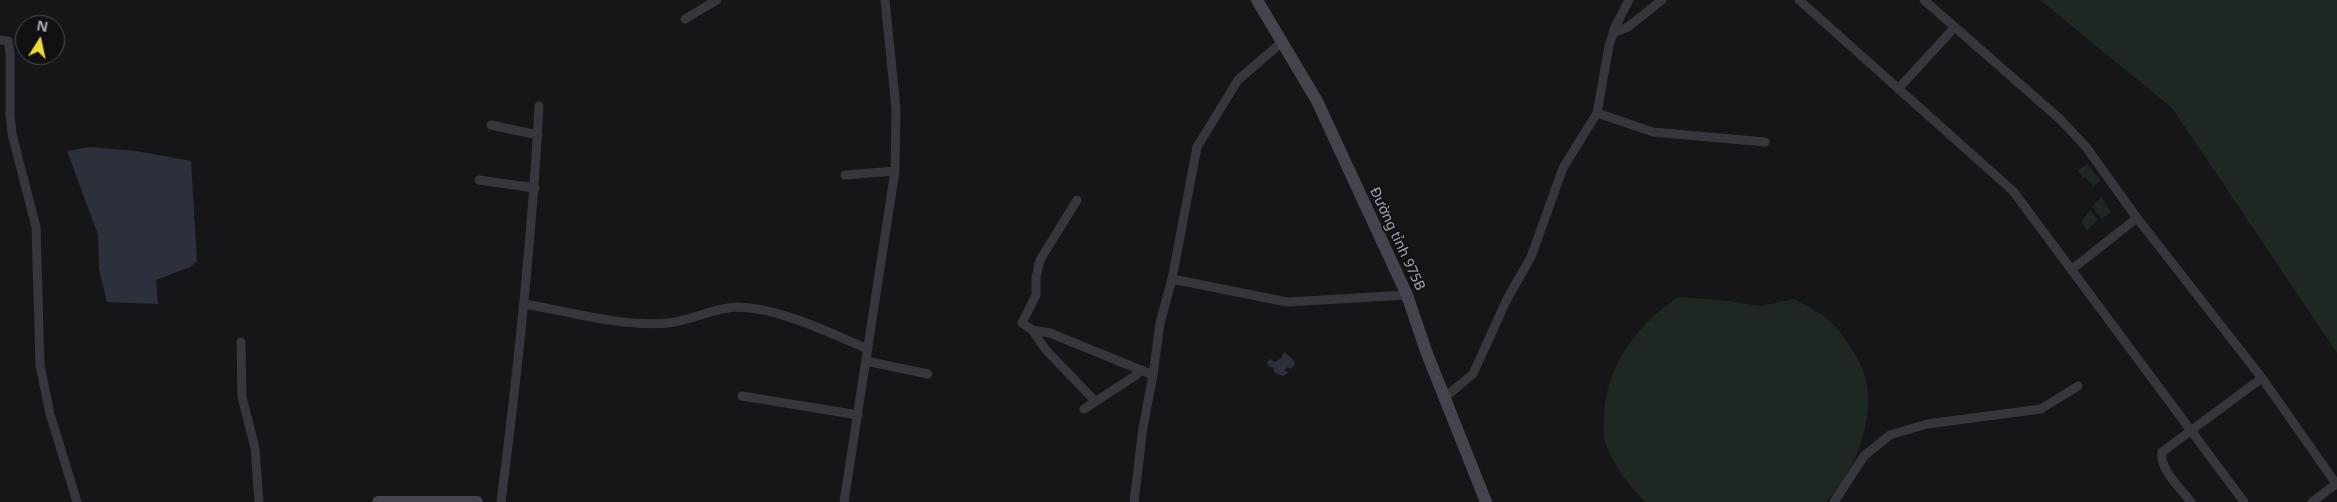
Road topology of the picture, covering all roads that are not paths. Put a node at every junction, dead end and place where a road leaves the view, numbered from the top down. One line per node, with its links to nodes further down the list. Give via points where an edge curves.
1 (717, 0): 8 (street)
2 (886, 0): 19 (street, via 896,109)
3 (1257, 0): 12 (main road, Đường tỉnh 975B)
4 (1630, 0): 10 (street)
5 (1662, 0): 10 (street, via 1628,27)
6 (1799, 0): 13 (street)
7 (1924, 0): 9 (street)
8 (685, 19)
9 (1954, 28): 13 (street); 24 (street, via 2067,127 2086,147)
10 (1613, 33): 15 (street)
11 (0, 40): 46 (street, via 8,41 10,51 12,134 36,227 40,365 50,414)
12 (1282, 42): 26 (street, via 1238,80 1197,147); 27 (main road, Đường tỉnh 975B, via 1317,101)
13 (1898, 89): 25 (street, via 2012,191)
14 (539, 106): 17 (street)
15 (1597, 113): 18 (street, via 1652,132); 39 (street, via 1563,168 1532,256 1507,299 1473,374)
16 (492, 125): 17 (street)
17 (538, 135): 22 (street)
18 (1765, 142)
19 (895, 171): 20 (street); 31 (street)
20 (845, 174)
21 (479, 180): 22 (street)
22 (535, 188): 28 (street)
23 (1077, 200): 29 (street, via 1040,260 1036,295 1022,323)
24 (2137, 218): 25 (street); 36 (street)
25 (2071, 270): 43 (street)
26 (1172, 279): 27 (street, via 1287,302); 35 (street, via 1160,323)
27 (1407, 295): 39 (main road, Đường tỉnh 975B)
28 (525, 304): 31 (street, via 625,322 648,323 668,323 738,308 794,318); 50 (street)
29 (1032, 330): 33 (street, via 1050,334); 40 (street, via 1046,350)
30 (241, 342): 47 (street, via 242,397 255,448)
31 (868, 349): 32 (street)
32 (866, 362): 34 (street); 42 (street)
33 (1140, 370): 35 (street); 40 (street)
34 (928, 374)
35 (1153, 375): 52 (street)
36 (2262, 378): 43 (street); 44 (street)
37 (2078, 386): 54 (street, via 2040,409 1927,424 1890,435 1864,456)
38 (742, 396): 42 (street)
39 (1445, 397): 53 (main road, Đường tỉnh 975B)
40 (1095, 401): 41 (street)
41 (1084, 409)
42 (858, 415): 51 (street)
43 (2192, 431): 55 (street, via 2162,452 2161,458); 56 (street)
44 (2336, 484): 57 (street)
45 (436, 501): 48 (main road); 49 (main road)
46 (77, 502)
47 (259, 502)
48 (378, 502)
49 (477, 502)
50 (501, 502)
51 (844, 502)
52 (1134, 502)
53 (1486, 502)
54 (1834, 502)
55 (2191, 502)
56 (2244, 502)
57 (2312, 502)

